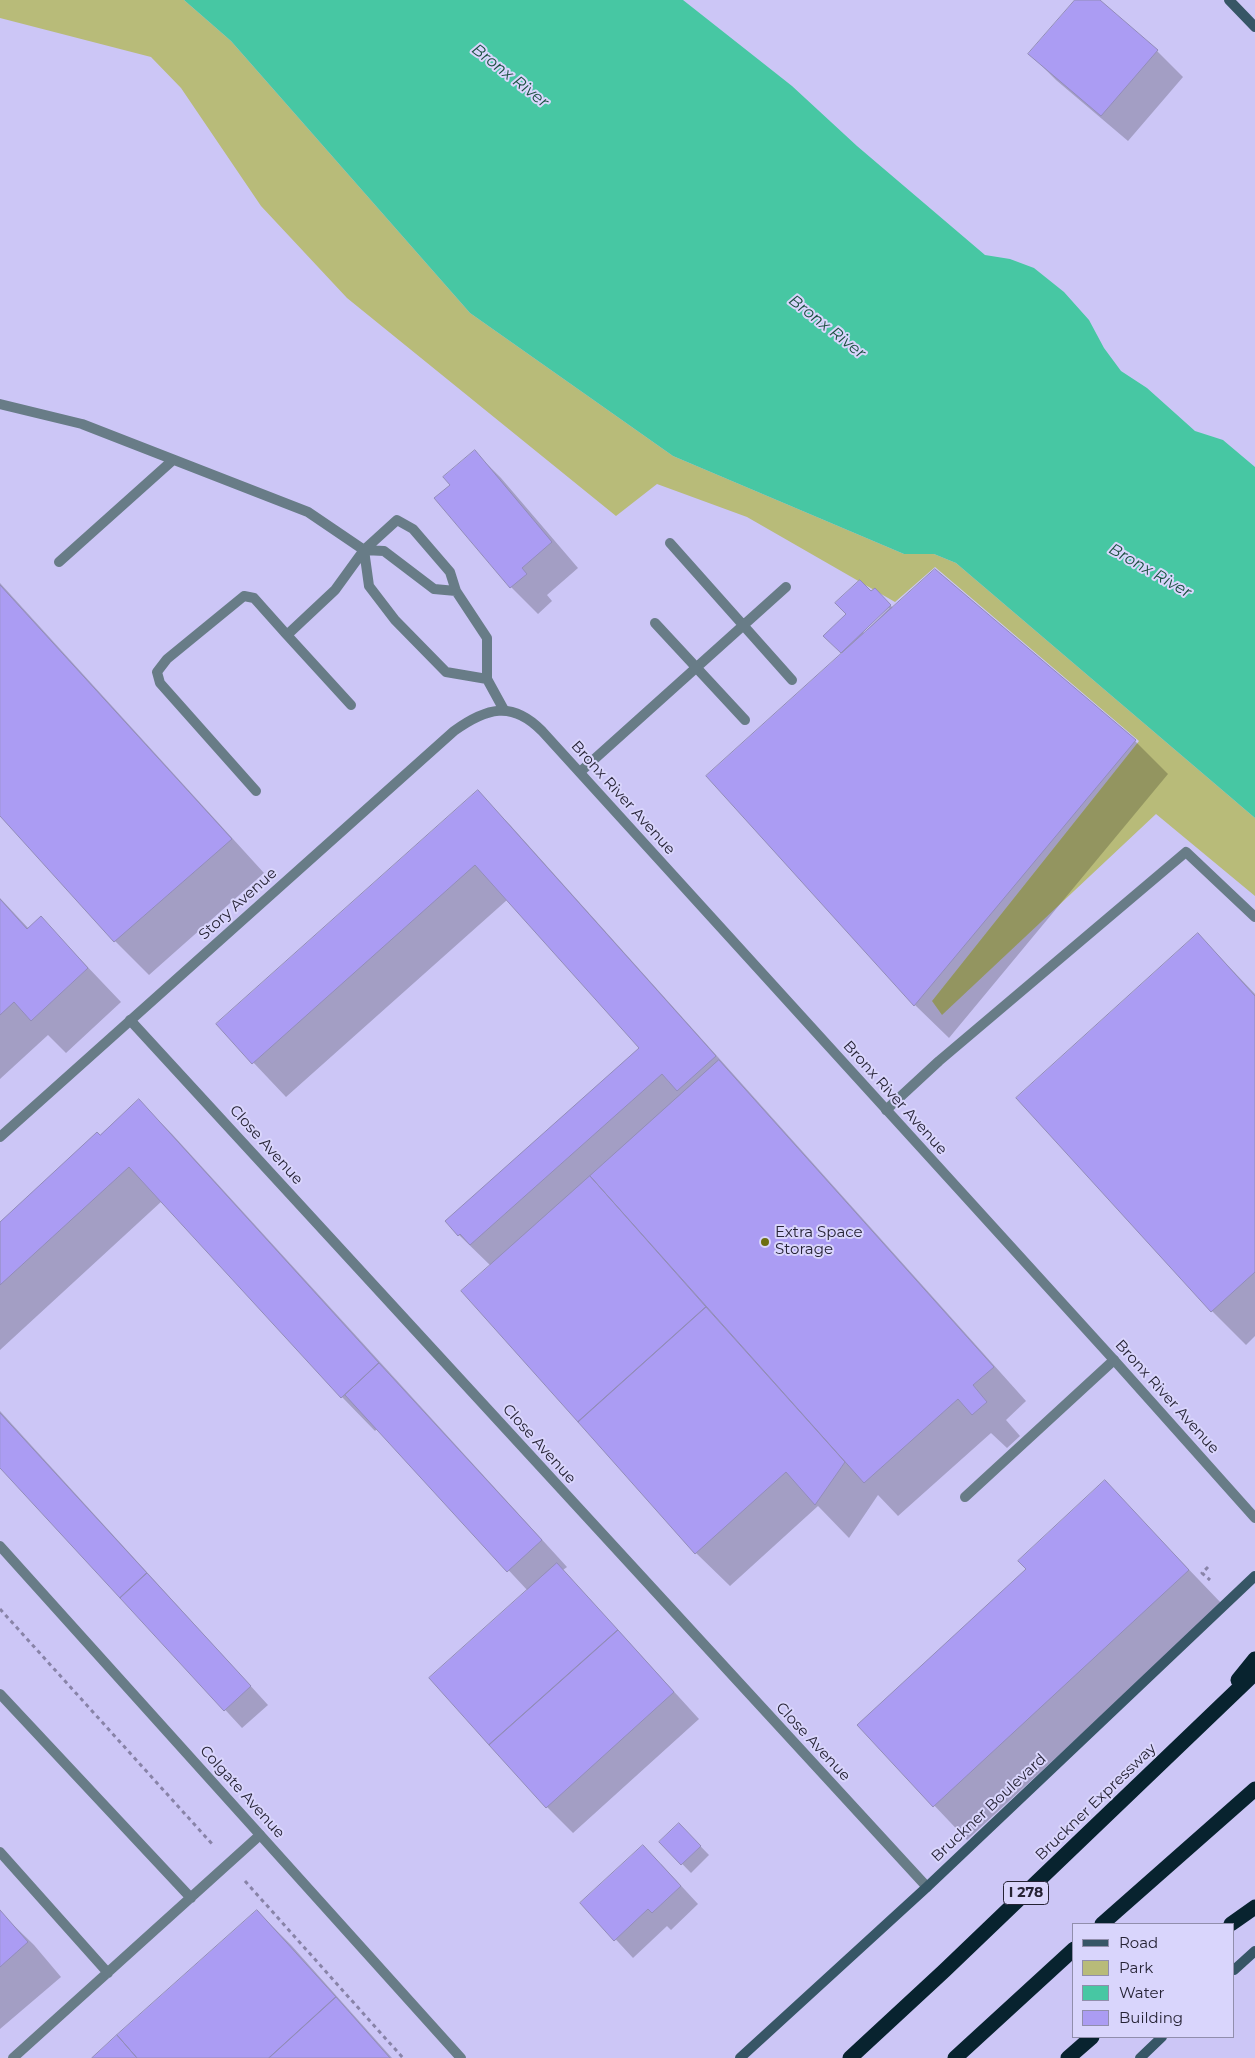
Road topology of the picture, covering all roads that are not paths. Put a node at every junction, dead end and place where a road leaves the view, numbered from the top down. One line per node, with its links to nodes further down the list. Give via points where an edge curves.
1 (1229, 0): 2 (main road)
2 (1255, 27)
3 (0, 404): 4 (street, via 82,424)
4 (173, 460): 6 (street, via 308,512); 7 (street)
5 (670, 543): 11 (street)
6 (364, 550): 9 (street, via 384,550 434,589); 9 (street, via 397,520 413,529 450,572); 12 (street, via 335,590); 14 (street, via 369,586 395,620 446,672)
7 (59, 562)
8 (786, 587): 11 (street)
9 (456, 591): 14 (street, via 487,638)
10 (655, 623): 13 (street)
11 (743, 626): 13 (street); 15 (street)
12 (287, 634): 16 (street); 20 (street, via 254,598 244,596 167,659 157,672 160,683)
13 (697, 667): 18 (street); 19 (street)
14 (487, 679): 17 (street)
15 (792, 680)
16 (351, 705)
17 (504, 710): 19 (street, Bronx River Avenue, via 521,714 536,724); 22 (street, Story Avenue, via 484,713 454,731)
18 (745, 720)
19 (580, 772): 23 (street, Bronx River Avenue)
20 (256, 791)
21 (1255, 917): 23 (street, via 1186,852 939,1061)
22 (130, 1020): 24 (street, Story Avenue); 37 (street, Close Avenue)
23 (886, 1110): 25 (street, Bronx River Avenue)
24 (0, 1137)
25 (1114, 1360): 26 (street); 27 (street, Bronx River Avenue)
26 (965, 1497)
27 (1255, 1518)
28 (0, 1546): 35 (street, Colgate Avenue)
29 (1255, 1576): 37 (main road, Bruckner Boulevard)
30 (1255, 1659): 33 (highway)
31 (1255, 1673): 33 (highway, Bruckner Expressway / I 278)
32 (0, 1694): 38 (street)
33 (1201, 1726): 51 (highway, Bruckner Expressway / I 278)
34 (1255, 1790): 40 (highway)
35 (260, 1835): 38 (street); 49 (street, Colgate Avenue)
36 (0, 1852): 45 (street)
37 (927, 1887): 50 (main road, Bruckner Boulevard)
38 (191, 1898): 45 (street)
39 (1255, 1907): 41 (highway)
40 (1103, 1923)
41 (1232, 1923)
42 (1072, 1951): 52 (highway)
43 (1255, 1951): 44 (main road)
44 (1235, 1969)
45 (108, 1973): 48 (street)
46 (1091, 2038): 53 (highway)
47 (1161, 2038): 54 (main road)
48 (13, 2058)
49 (461, 2058)
50 (740, 2058)
51 (850, 2058)
52 (955, 2058)
53 (1068, 2058)
54 (1140, 2058)

